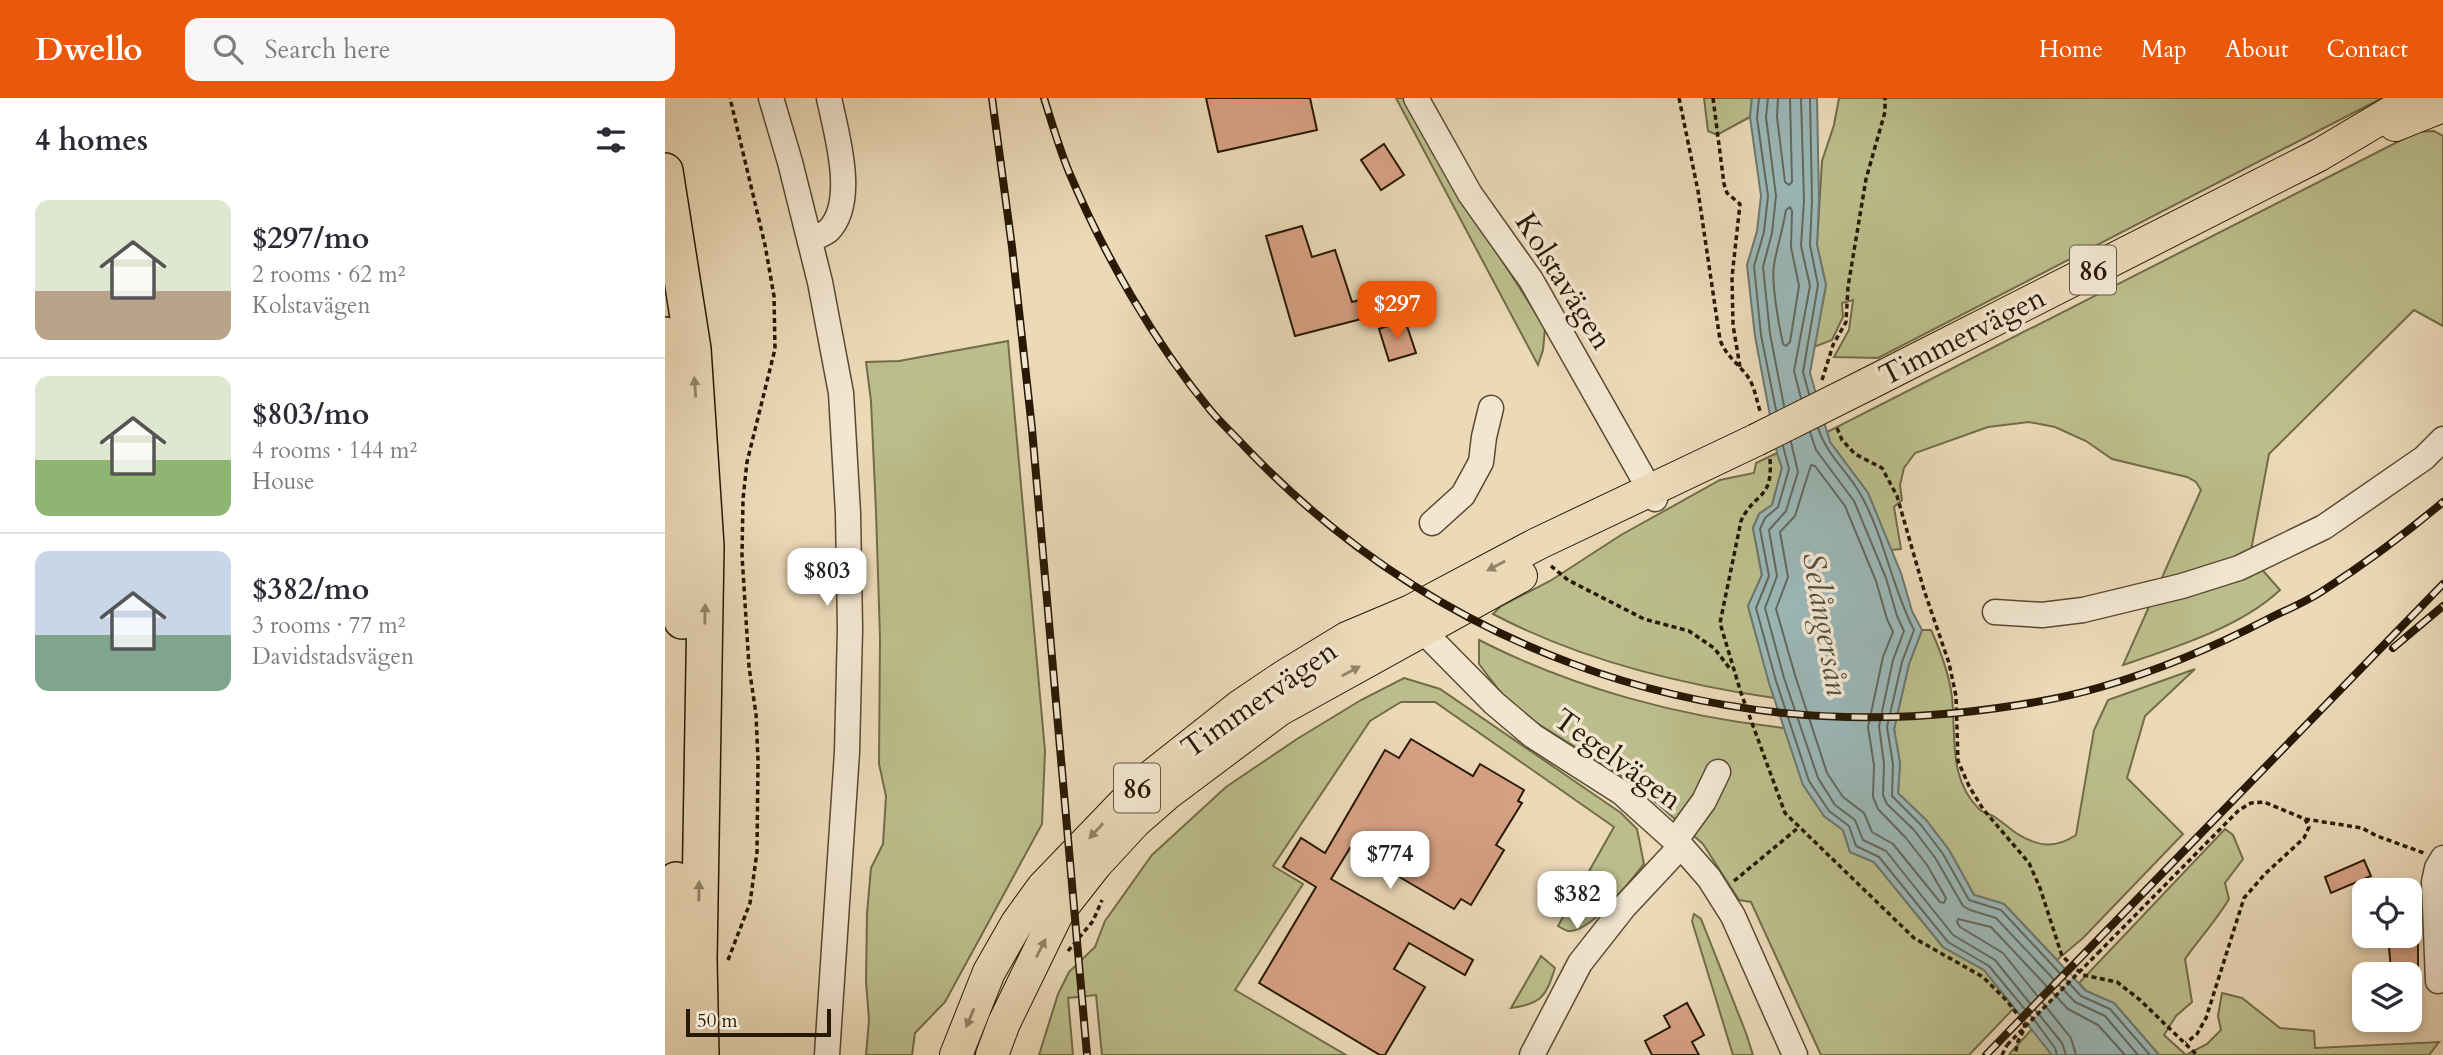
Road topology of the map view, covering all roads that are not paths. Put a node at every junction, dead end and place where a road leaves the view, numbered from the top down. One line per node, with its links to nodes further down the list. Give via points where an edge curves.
1 (771, 98): 8 (street)
2 (829, 98): 8 (street, via 844,172 840,211 829,230)
3 (1416, 98): 12 (street, Kolstavägen, via 1471,194 1531,280)
4 (2415, 98): 6 (main road, Timmervägen / 86)
5 (2443, 106): 6 (main road, Timmervägen / 86)
6 (2319, 155): 12 (main road, Timmervägen / 86, bridge)
7 (665, 171): 19 (highway, one-way to 7, via 706,546 693,349)
8 (810, 240): 24 (street, via 841,393 848,513 847,752)
9 (665, 335): 21 (highway, via 682,583)
10 (1492, 408): 13 (street, via 1481,462 1463,495)
11 (2443, 439): 14 (street, via 2424,458 2324,527 2239,568 2083,610 2042,615)
12 (1652, 494): 15 (main road, Timmervägen / 86, via 1546,562); 15 (main road, Timmervägen / 86, one-way to 15, via 1537,544)
13 (1432, 523)
14 (1995, 612)
15 (1416, 621): 17 (street, Tegelvägen, via 1464,675 1533,736 1622,793); 25 (main road, Timmervägen / 86, one-way to 25, via 1347,638 1240,706 1144,782 1043,887 1017,923 989,972); 26 (main road, Timmervägen / 86, one-way to 15, via 1057,914 1135,822 1279,710)
16 (1718, 772): 17 (street)
17 (1678, 843): 27 (street, via 1580,963); 28 (street, Tegelvägen, via 1709,878 1733,916)
18 (2443, 858): 20 (street, via 2434,882)
19 (712, 962): 22 (main road, via 692,979); 23 (highway)
20 (2438, 981)
21 (674, 1055)
22 (693, 1055)
23 (701, 1055)
24 (827, 1055)
25 (955, 1055)
26 (992, 1055)
27 (1532, 1055)
28 (1795, 1055)

